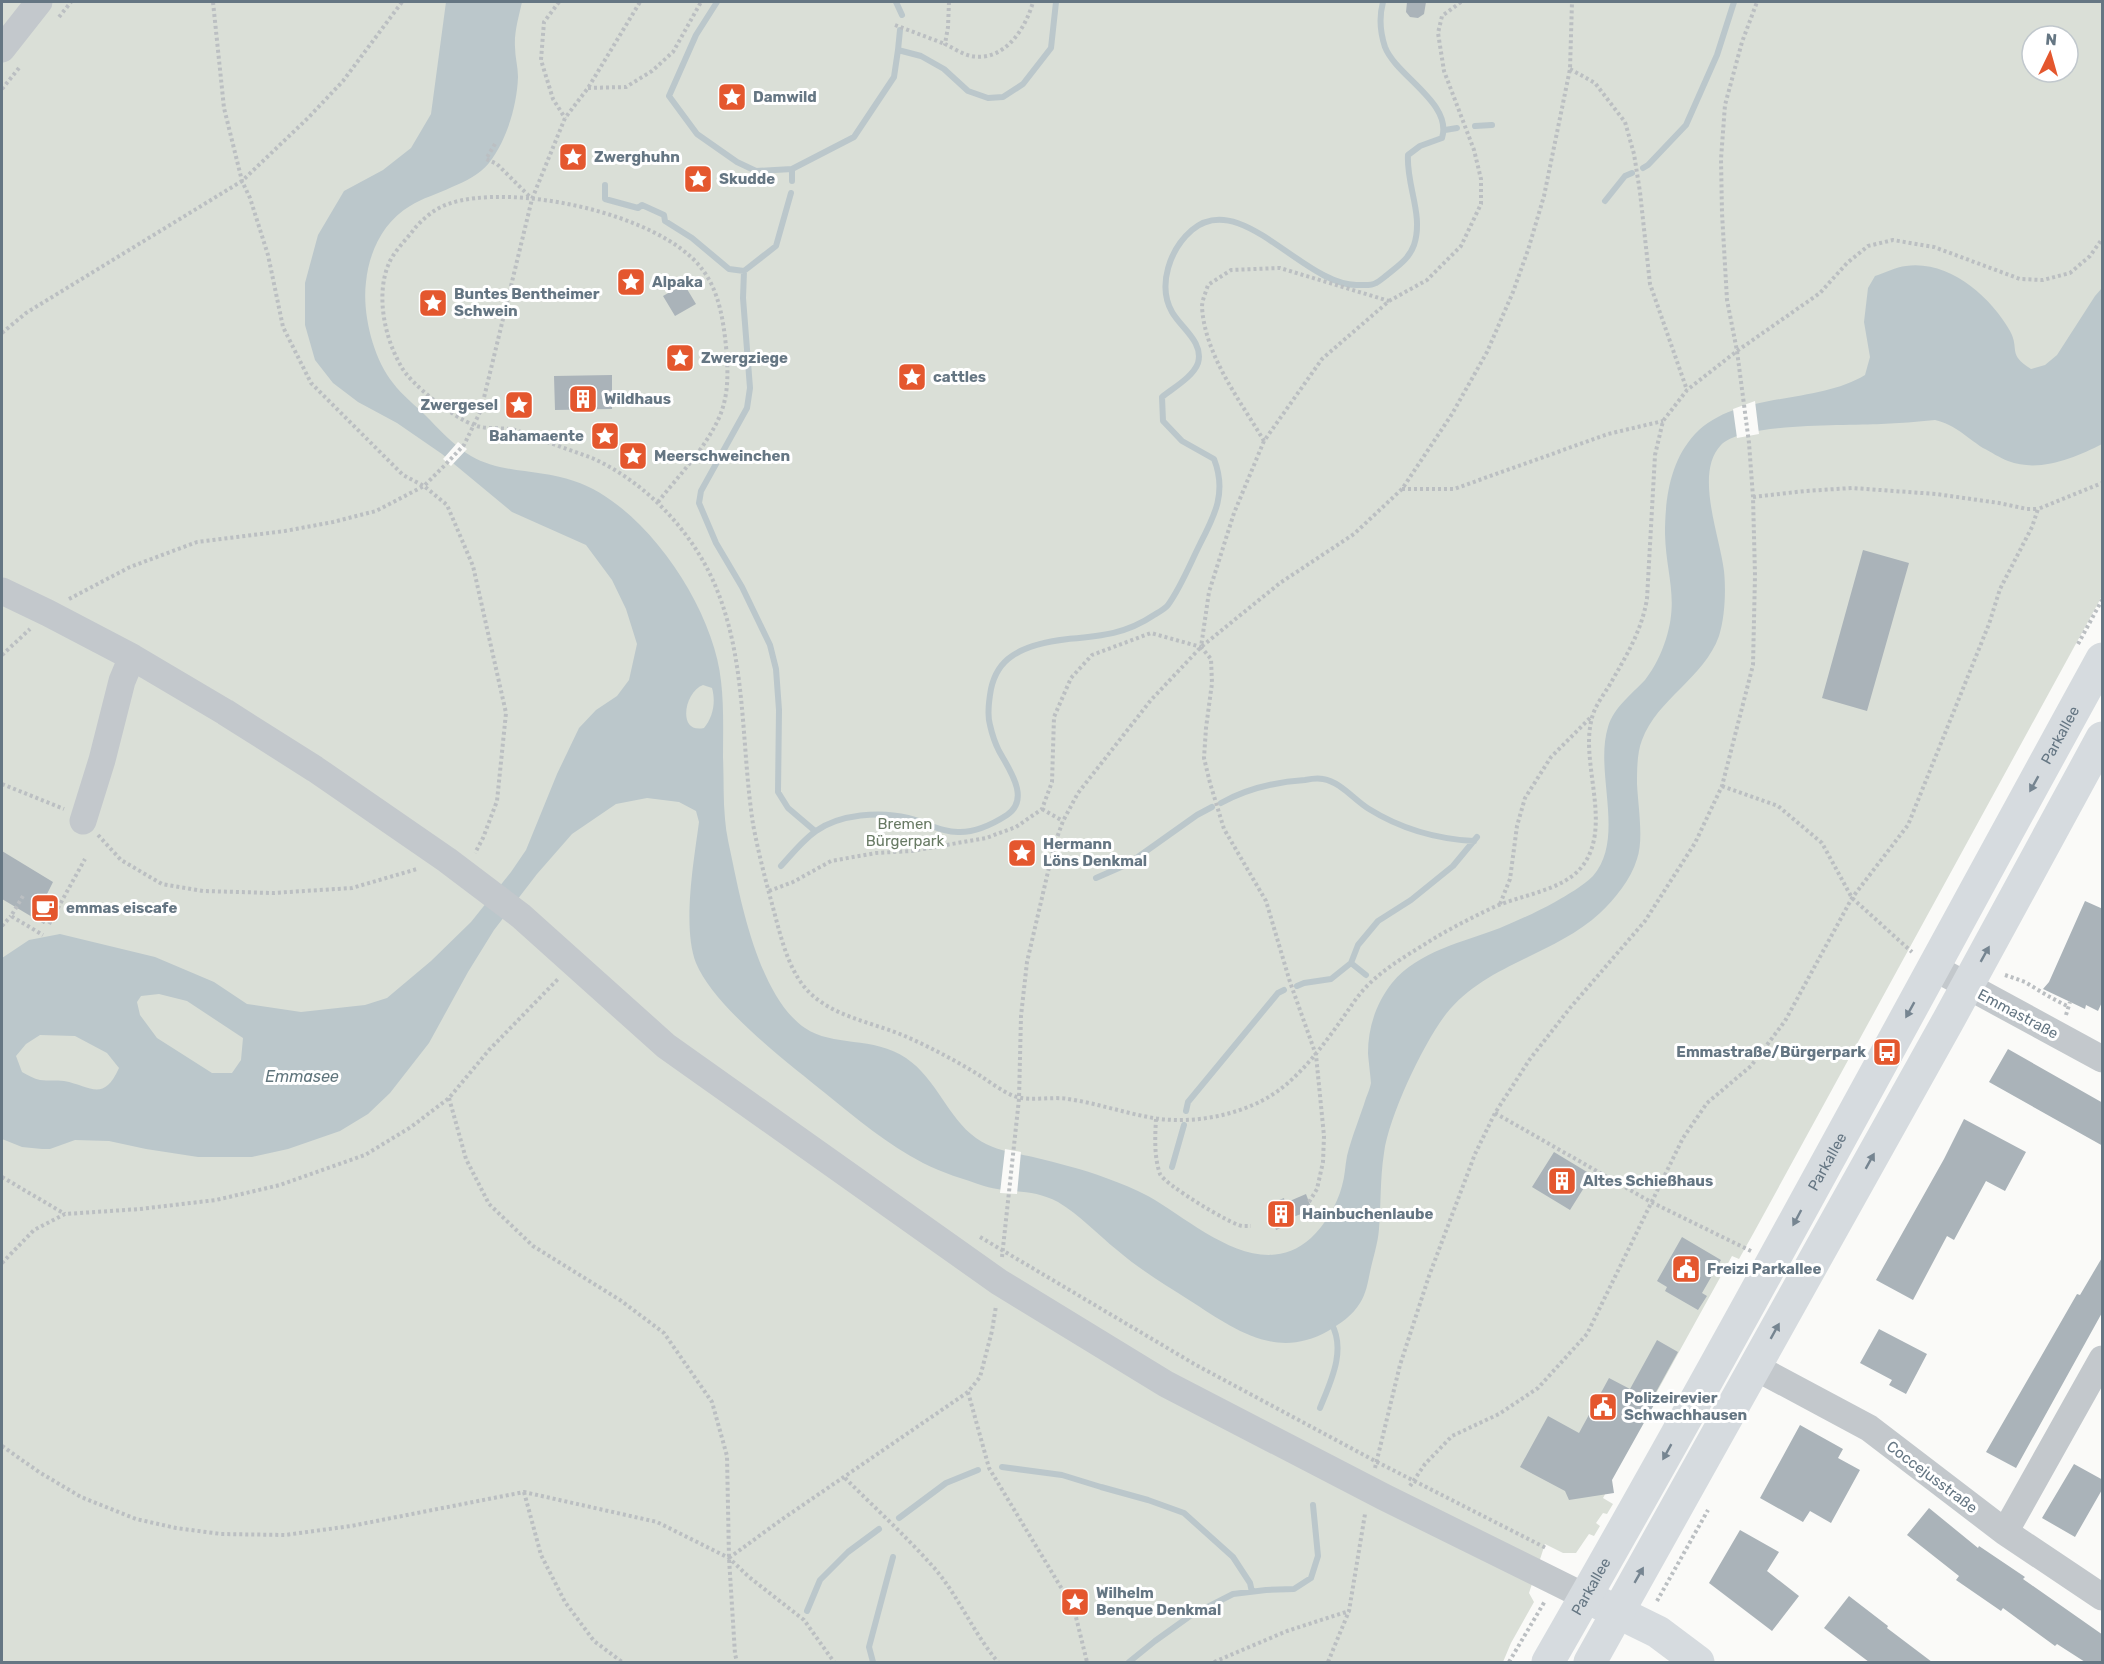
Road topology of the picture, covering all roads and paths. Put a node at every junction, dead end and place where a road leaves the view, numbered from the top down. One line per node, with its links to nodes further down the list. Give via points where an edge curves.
1 (39, 2): 14 (street)
2 (213, 2): 19 (path, via 224,108)
3 (402, 2): 19 (path, via 342,81)
4 (559, 2): 17 (path, via 544,22 541,60 553,99)
5 (640, 2): 16 (path)
6 (700, 2): 16 (path, via 673,52 652,71 626,87)
7 (950, 2): 13 (path)
8 (1033, 2): 13 (path, via 1013,41 998,53 987,57 969,55)
9 (1461, 2): 22 (path, via 1442,16 1438,33 1444,71 1474,150 1481,178 1481,204 1461,246 1426,280)
10 (1572, 2): 15 (path)
11 (1757, 2): 26 (path, via 1725,105 1721,159 1727,300)
12 (895, 25): 13 (path)
13 (945, 44)
14 (2, 49)
15 (1570, 69): 27 (path, via 1595,83 1625,122 1640,192 1650,284); 33 (path, via 1544,196 1513,292 1487,352)
16 (588, 88): 17 (path)
17 (565, 118): 20 (path)
18 (495, 144): 20 (path, via 486,159 497,164)
19 (242, 181): 25 (path, via 35,307); 32 (path, via 268,255 283,327 311,383 404,475)
20 (532, 199): 23 (path); 29 (path, via 486,196 445,205 425,217 393,255 386,273 382,308 387,334 403,372 430,398); 35 (path, via 585,208 652,230 683,250 701,268 717,296 728,390 719,420)
21 (2103, 239): 26 (path, via 2070,273 2043,280 2020,279 1934,247 1893,240 1868,246 1820,293)
22 (1389, 301): 30 (path, via 1322,359); 30 (path, via 1280,268 1231,270 1208,285 1202,305 1207,333 1221,369)
23 (504, 316): 24 (path); 29 (path)
24 (458, 317)
25 (2, 333)
26 (1737, 351): 27 (path); 34 (path)
27 (1687, 390): 28 (path)
28 (1663, 421): 33 (path, via 1608,434 1454,489); 43 (path, via 1655,455 1643,620)
29 (475, 426): 32 (path, via 464,445); 35 (path, via 511,429 593,459 623,474)
30 (1264, 441): 39 (path, via 1233,513 1209,592)
31 (2103, 483): 36 (path)
32 (424, 486): 38 (path, via 376,511 354,517 197,542 167,551 90,587); 52 (path, via 447,505 473,566 506,713 497,801 480,844)
33 (1402, 489): 39 (path, via 1354,534 1280,582)
34 (1753, 497): 36 (path, via 1852,488 1936,494); 46 (path, via 1753,665)
35 (658, 502): 53 (path, via 681,528 706,567 724,609 738,668 753,825)
36 (2038, 509): 55 (path, via 2000,589 1908,825)
37 (2, 591): 38 (street)
38 (48, 613): 40 (path); 41 (street)
39 (1201, 647): 47 (path, via 1150,633 1092,655 1071,678 1054,717 1052,782); 49 (path, via 1151,700 1078,793); 66 (path, via 1211,659 1204,758 1210,783 1224,829 1266,901)
40 (2, 655)
41 (132, 657): 48 (street, via 102,760); 52 (street, via 315,769)
42 (2103, 659): 61 (main road, Parkallee, one-way to 61)
43 (1591, 717): 56 (path, via 1551,757 1525,798 1510,879); 56 (path, via 1595,835 1588,857 1577,874)
44 (2103, 738): 64 (main road, one-way to 44)
45 (2, 784): 48 (path)
46 (1722, 786): 55 (path, via 1778,806 1822,843); 70 (path, via 1695,843 1645,921 1530,1059)
47 (1042, 809): 49 (path); 53 (path, via 1016,827 986,838 831,861)
48 (74, 815): 51 (path, via 121,860 162,884 204,891 352,888)
49 (1063, 821): 69 (path, via 1027,962)
50 (85, 859): 58 (path)
51 (413, 870)
52 (472, 879): 62 (street)
53 (769, 891): 69 (path, via 796,976 813,997 839,1012 939,1052)
54 (23, 896): 57 (path)
55 (1852, 898): 61 (path); 74 (path, via 1785,1021 1751,1066 1707,1103 1683,1138)
56 (1500, 904): 66 (path, via 1443,932 1364,988)
57 (11, 916): 59 (path); 60 (path)
58 (49, 924)
59 (2, 926)
60 (43, 934)
61 (1923, 960): 64 (street, Emmastraße); 93 (main road, Parkallee, one-way to 93, via 1778,1254)
62 (574, 962): 68 (path); 87 (street, via 666,1046 999,1282 1166,1384)
63 (2006, 975): 65 (path, via 2069,1007)
64 (1967, 986): 67 (street, Emmastraße); 82 (main road, one-way to 64)
65 (2070, 1002)
66 (1316, 1055): 71 (path, via 1272,1095 1231,1114); 73 (path, via 1323,1162 1317,1189)
67 (2103, 1059)
68 (448, 1098): 76 (path, via 365,1155 280,1185 216,1200); 92 (path, via 466,1159 489,1204 533,1246 620,1300 664,1333 712,1402 727,1456)
69 (1019, 1099): 71 (path, via 1062,1097); 75 (path)
70 (1495, 1113): 74 (path); 84 (path, via 1475,1154 1429,1276 1400,1365)
71 (1156, 1119): 77 (path, via 1155,1148 1161,1176 1181,1193 1240,1226)
72 (2, 1177): 76 (path)
73 (1309, 1202)
74 (1651, 1202): 79 (path); 86 (path, via 1587,1334 1538,1388 1499,1414 1452,1436)
75 (1008, 1203)
76 (65, 1214): 80 (path, via 34,1230)
77 (1251, 1226)
78 (976, 1234): 84 (path, via 1196,1365)
79 (1736, 1244)
80 (2, 1263)
81 (2103, 1359): 90 (street)
82 (1755, 1367): 90 (street, Coccejusstraße, via 1869,1428); 96 (main road, one-way to 82)
83 (2, 1446): 88 (path, via 81,1497 136,1519 221,1534 285,1535 351,1527)
84 (1377, 1462): 86 (path); 87 (path)
85 (845, 1478): 92 (path); 100 (path, via 937,1571); 101 (path, via 968,1392 989,1468 1074,1609)
86 (1413, 1480): 89 (path); 91 (path)
87 (1370, 1490): 89 (street); 95 (path)
88 (524, 1492): 92 (path, via 657,1522); 97 (path, via 541,1555 565,1602 594,1641)
89 (1401, 1506): 93 (street)
90 (2005, 1532): 94 (street, Coccejusstraße)
91 (1555, 1553)
92 (729, 1558): 98 (path); 99 (path, via 804,1620)
93 (1574, 1590): 96 (main road); 104 (path, Parkallee, via 1546,1600); 105 (main road, Parkallee)
94 (2103, 1597)
95 (1349, 1611): 102 (path, via 1287,1631); 103 (path)
96 (1618, 1612): 106 (main road); 107 (main road, via 1658,1632)
97 (621, 1662)
98 (737, 1662)
99 (834, 1662)
100 (998, 1662)
101 (1088, 1662)
102 (1214, 1662)
103 (1328, 1662)
104 (1509, 1662)
105 (1548, 1662)
106 (1590, 1662)
107 (1698, 1662)

